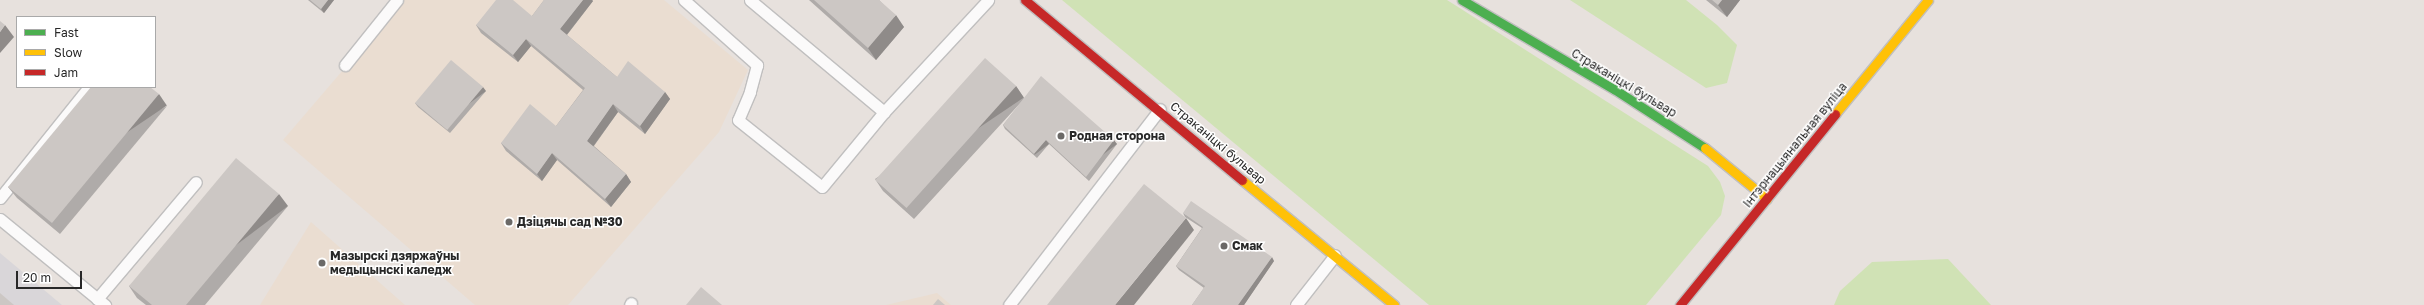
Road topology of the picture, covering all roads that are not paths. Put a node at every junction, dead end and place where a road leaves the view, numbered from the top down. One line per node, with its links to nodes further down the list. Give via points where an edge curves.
1 (397, 0): 8 (lane)
2 (684, 0): 11 (lane, via 757,65 750,92 738,120 822,187)
3 (750, 0): 11 (lane)
4 (988, 0): 11 (lane)
5 (1025, 0): 10 (street, Страканіцкі бульвар)
6 (1462, 0): 14 (street, Страканіцкі бульвар, via 1614,89 1700,144)
7 (1928, 0): 14 (street, Інтэрнацыянальная вуліца)
8 (345, 66)
9 (87, 88): 13 (lane)
10 (1160, 109): 16 (street, Страканіцкі бульвар); 18 (lane)
11 (884, 112)
12 (196, 182): 17 (lane)
13 (0, 198)
14 (1767, 199): 21 (street, Інтэрнацыянальная вуліца)
15 (0, 219): 17 (lane)
16 (1335, 255): 19 (lane); 20 (street, Страканіцкі бульвар)
17 (101, 302)
18 (1009, 305)
19 (1296, 305)
20 (1394, 305)
21 (1680, 305)

